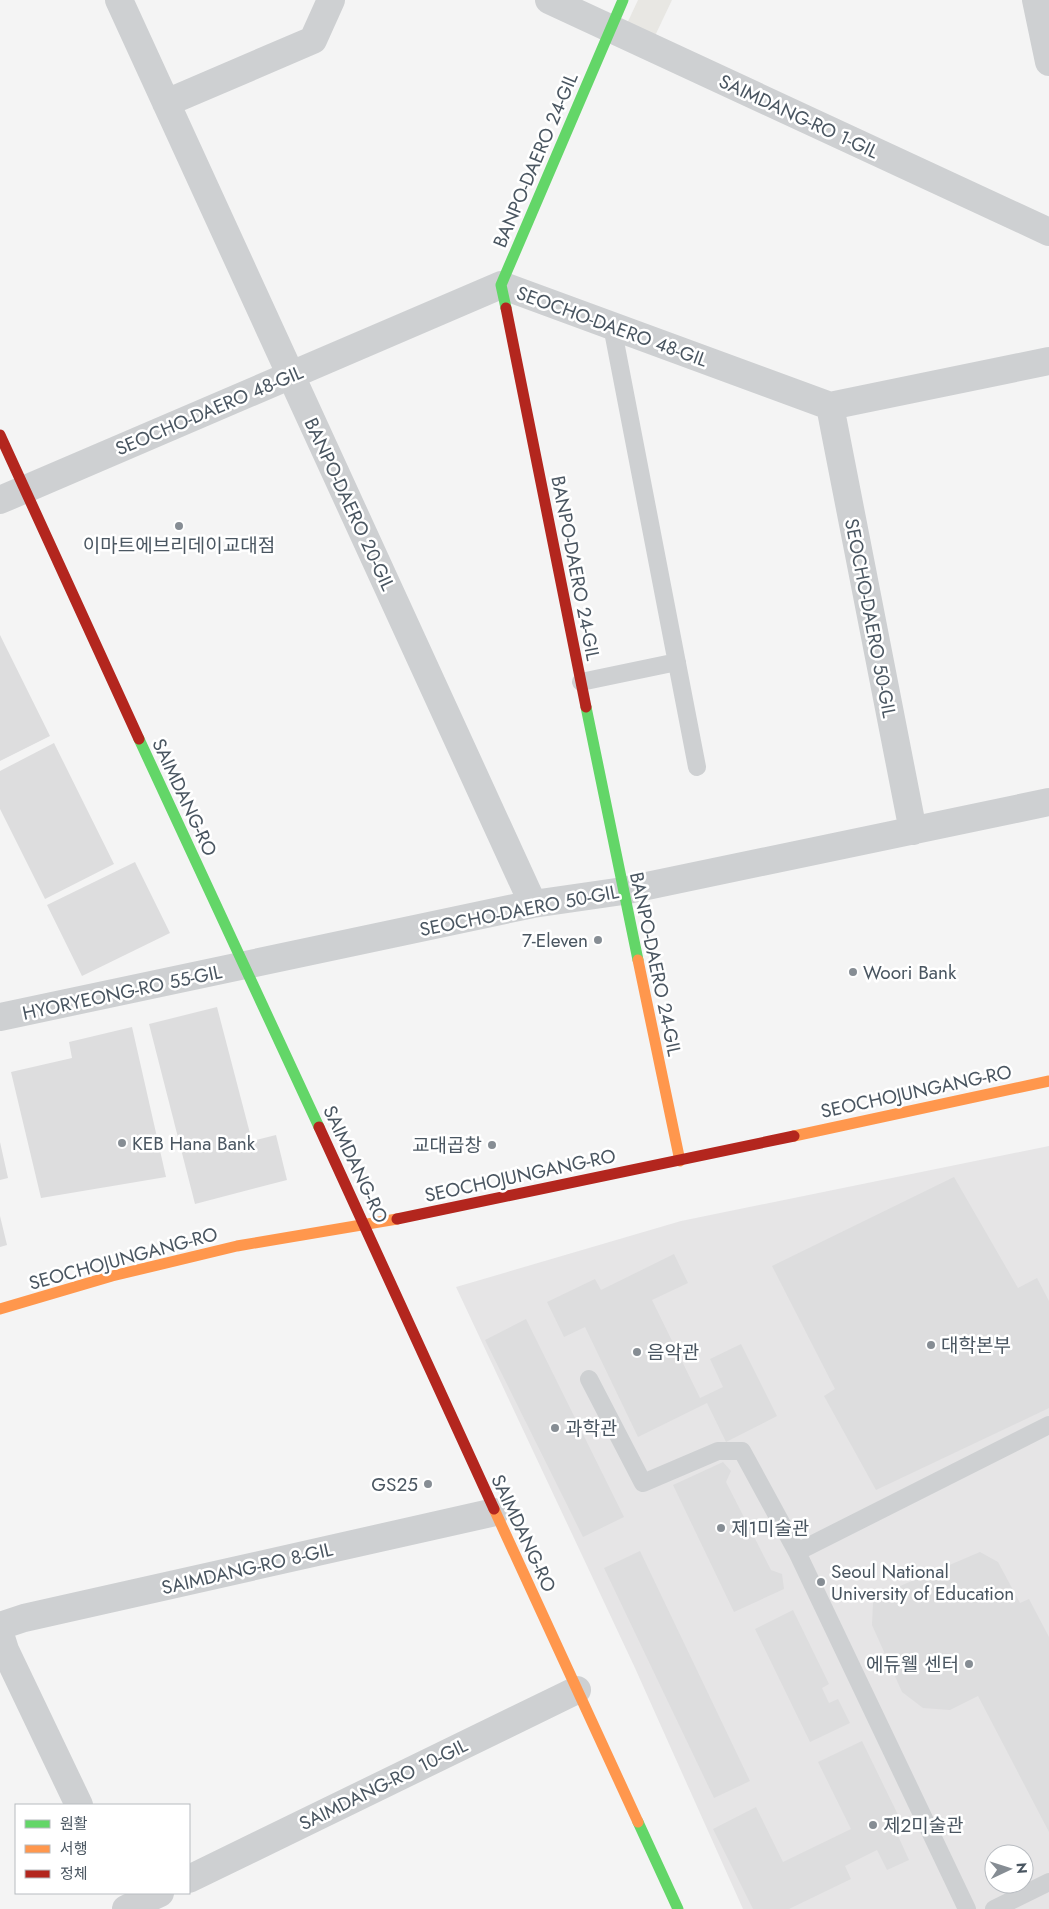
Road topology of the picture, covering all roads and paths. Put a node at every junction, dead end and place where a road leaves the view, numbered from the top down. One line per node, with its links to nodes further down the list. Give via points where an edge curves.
1 (119, 0): 8 (street, BANPO-DAERO 20-GIL)
2 (331, 0): 8 (street, via 312,40)
3 (550, 0): 6 (street, SAIMDANG-RO 1-GIL)
4 (623, 0): 6 (main road, BANPO-DAERO 24-GIL)
5 (1041, 10): 7 (street)
6 (610, 28): 9 (street, SAIMDANG-RO 1-GIL); 10 (main road, BANPO-DAERO 24-GIL)
7 (1049, 62)
8 (166, 103): 13 (street, BANPO-DAERO 20-GIL)
9 (1049, 232)
10 (501, 285): 11 (street, SEOCHO-DAERO 48-GIL); 13 (street, SEOCHO-DAERO 48-GIL); 19 (main road, BANPO-DAERO 24-GIL)
11 (612, 326): 14 (street, SEOCHO-DAERO 48-GIL); 18 (lane)
12 (1049, 361): 14 (street)
13 (291, 375): 16 (street, SEOCHO-DAERO 48-GIL); 24 (street, BANPO-DAERO 20-GIL)
14 (830, 406): 22 (street, SEOCHO-DAERO 50-GIL)
15 (0, 435): 16 (main road, SAIMDANG-RO)
16 (24, 488): 17 (street, SEOCHO-DAERO 48-GIL); 25 (main road, SAIMDANG-RO)
17 (0, 500)
18 (676, 662): 19 (lane); 20 (lane)
19 (581, 682): 23 (main road, BANPO-DAERO 24-GIL)
20 (697, 767)
21 (1049, 802): 22 (street, SEOCHO-DAERO 50-GIL)
22 (913, 831): 23 (street, SEOCHO-DAERO 50-GIL)
23 (623, 891): 24 (street, SEOCHO-DAERO 50-GIL); 28 (main road, BANPO-DAERO 24-GIL)
24 (533, 904): 25 (street, SEOCHO-DAERO 50-GIL)
25 (243, 966): 26 (street, HYORYEONG-RO 55-GIL); 29 (main road, SAIMDANG-RO)
26 (0, 1017)
27 (1049, 1081): 28 (main road, SEOCHOJUNGANG-RO)
28 (680, 1160): 29 (main road, SEOCHOJUNGANG-RO)
29 (366, 1225): 30 (main road, SEOCHOJUNGANG-RO, via 237,1246 112,1276); 33 (main road, SAIMDANG-RO)
30 (0, 1309)
31 (589, 1379): 34 (lane, via 643,1483 718,1451 742,1451)
32 (1049, 1425): 34 (lane)
33 (495, 1512): 35 (street, SAIMDANG-RO 8-GIL); 37 (main road, SAIMDANG-RO)
34 (797, 1552): 44 (lane)
35 (0, 1626)
36 (0, 1634): 38 (street)
37 (576, 1690): 39 (street, SAIMDANG-RO 10-GIL); 43 (main road, SAIMDANG-RO)
38 (79, 1804)
39 (190, 1879)
40 (1049, 1882): 45 (lane)
41 (157, 1894): 42 (street)
42 (126, 1905)
43 (678, 1909)
44 (967, 1909)
45 (994, 1909)

